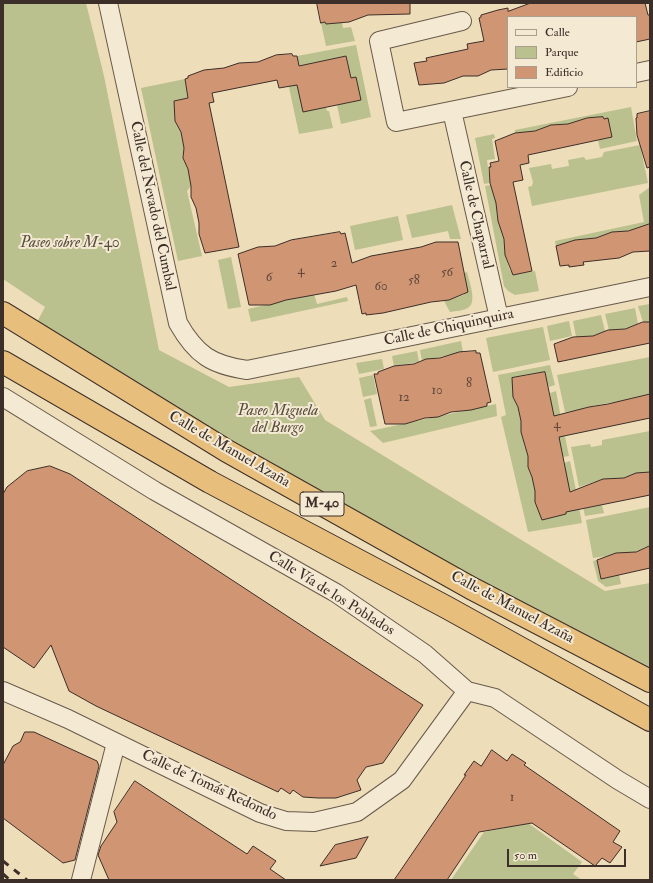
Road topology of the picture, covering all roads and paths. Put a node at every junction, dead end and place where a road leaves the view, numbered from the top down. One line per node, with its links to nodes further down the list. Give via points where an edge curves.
1 (108, 3): 11 (street, Calle del Nevado del Cumbal, via 178,324 188,342 205,357 224,367)
2 (462, 21): 6 (street, via 379,41 396,122)
3 (650, 70): 4 (street)
4 (637, 73)
5 (563, 88): 6 (street)
6 (452, 111): 9 (street, Calle de Chaparral)
7 (650, 287): 9 (street, Calle de Chiquinquira)
8 (3, 313): 13 (highway, Calle de Manuel Azaña / M-40, via 228,451 471,588)
9 (498, 318): 11 (street, Calle de Chiquinquira)
10 (3, 362): 16 (highway, Calle de Manuel Azaña / M-40, via 210,482 446,607)
11 (247, 370)
12 (3, 398): 15 (street, Calle Vía de los Poblados, via 155,491 336,593 425,654)
13 (650, 681)
14 (3, 691): 17 (street, Calle de Tomás Redondo)
15 (467, 691): 17 (street, Calle de Tomás Redondo, via 402,780 357,812 314,822 286,821 260,813); 18 (street, Calle Vía de los Poblados, via 495,698)
16 (650, 720)
17 (116, 743): 19 (street)
18 (650, 799)
19 (81, 880)

